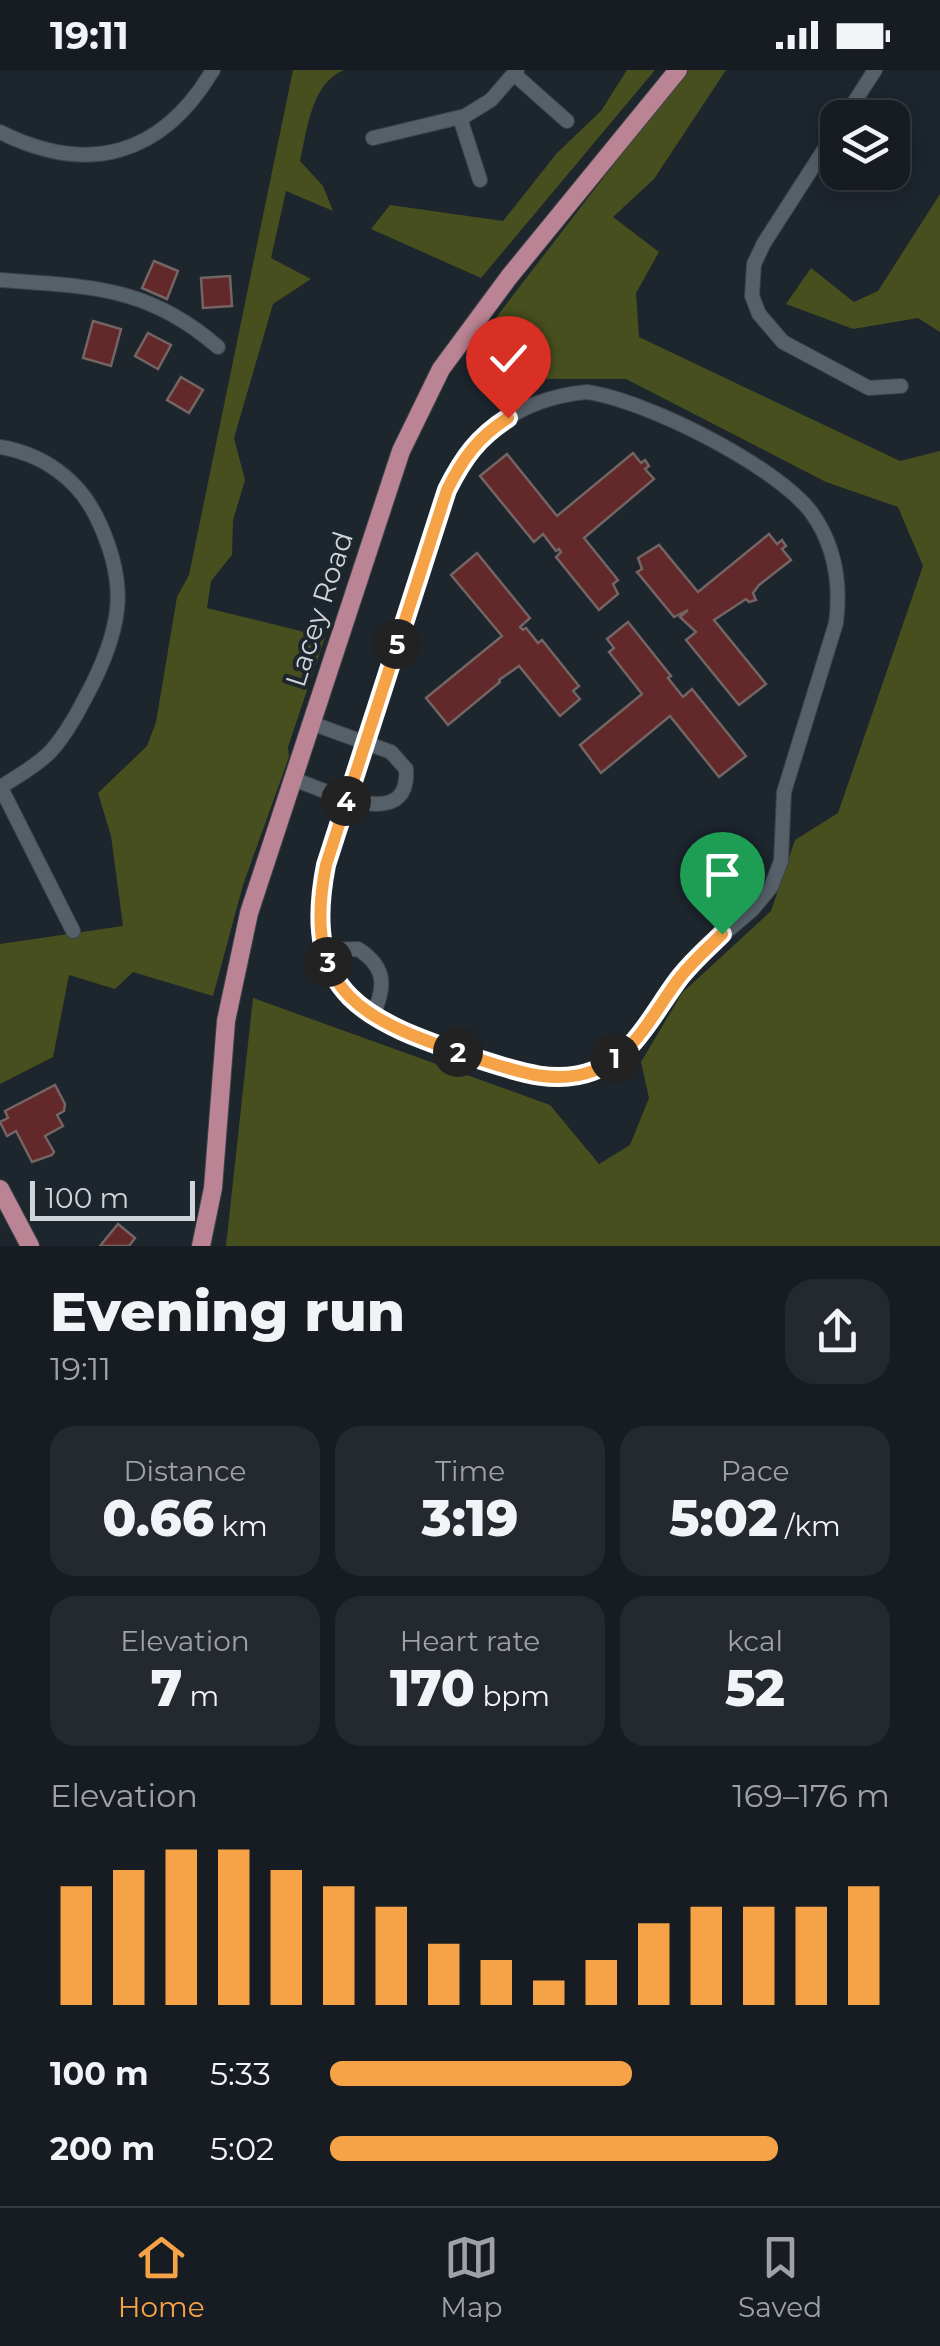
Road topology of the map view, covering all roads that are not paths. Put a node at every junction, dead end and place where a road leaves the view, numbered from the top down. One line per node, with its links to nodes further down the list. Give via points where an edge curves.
1 (213, 70): 8 (street, via 167,125 116,150 58,154)
2 (678, 70): 16 (main road, Lacey Road, via 441,369 401,451)
3 (875, 70): 5 (street)
4 (516, 72): 6 (street, via 491,100); 7 (street)
5 (856, 100)
6 (460, 118): 9 (street); 11 (street)
7 (568, 121)
8 (0, 132)
9 (374, 138)
10 (820, 156): 14 (street, via 764,242 752,296 783,342 870,388)
11 (480, 180)
12 (0, 280): 13 (street, via 138,298 189,322)
13 (218, 347)
14 (901, 386)
15 (0, 447): 19 (street, via 32,454 81,491 112,554 119,604 114,638 70,725 50,751)
16 (311, 723): 17 (street); 18 (main road, Lacey Road)
17 (365, 743): 20 (street); 20 (street, via 400,758 404,787 380,806); 23 (street, via 462,459 529,406 587,392 615,396 681,425 789,492 810,512 830,549 839,584 836,623 784,792 778,874 762,900 678,980 634,1044 592,1072 548,1078 399,1032)
18 (293, 778): 20 (street); 26 (main road, Lacey Road, via 237,962)
19 (0, 786): 21 (street)
20 (348, 797): 22 (street, via 319,900)
21 (74, 931)
22 (323, 950): 23 (street, via 342,988); 23 (street, via 358,949 380,974 382,995)
23 (372, 1017)
24 (0, 1188): 25 (main road)
25 (30, 1246)
26 (201, 1246)

